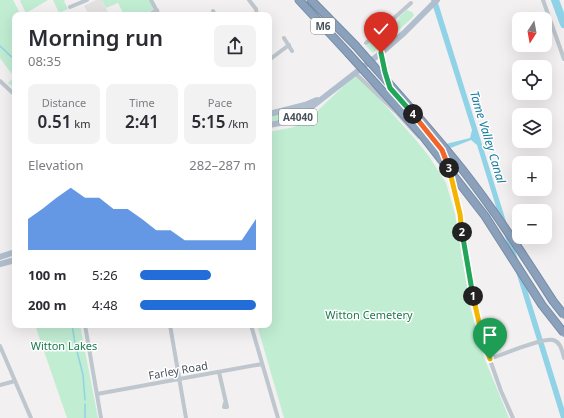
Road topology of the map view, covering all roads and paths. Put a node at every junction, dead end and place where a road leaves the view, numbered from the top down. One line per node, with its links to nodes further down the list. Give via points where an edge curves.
1 (87, 0): 9 (street)
2 (151, 0): 10 (street)
3 (249, 0): 12 (street)
4 (298, 0): 35 (highway, M6, bridge, via 422,135 485,216 542,305)
5 (311, 0): 31 (highway, M6, bridge, via 355,44 430,129 493,211)
6 (436, 0): 17 (main road, A4040)
7 (543, 0): 19 (street)
8 (411, 3): 14 (street)
9 (70, 7)
10 (157, 10): 11 (street)
11 (153, 12)
12 (256, 12)
13 (284, 38): 15 (street)
14 (366, 43)
15 (289, 45): 16 (street); 18 (street)
16 (292, 51)
17 (381, 53): 20 (main road, A4040); 26 (street, via 390,88 442,150)
18 (272, 58)
19 (564, 59)
20 (355, 73): 23 (main road, A4040); 26 (street, via 427,145)
21 (0, 81): 22 (street)
22 (12, 92)
23 (322, 98): 24 (main road, A4040); 25 (main road, A4040, via 297,118)
24 (272, 113)
25 (272, 125)
26 (452, 184): 38 (street, via 460,214 475,308)
27 (12, 253): 28 (main road)
28 (0, 257)
29 (12, 261): 30 (main road)
30 (0, 264)
31 (564, 315)
32 (86, 328): 44 (street)
33 (170, 328): 41 (street)
34 (252, 328): 39 (street)
35 (564, 333)
36 (0, 346): 42 (street)
37 (564, 358): 38 (street, via 560,346 552,339)
38 (490, 359): 50 (street)
39 (262, 364): 40 (street, Farley Road); 49 (street)
40 (219, 372): 41 (street, Farley Road); 45 (street)
41 (179, 379): 44 (street, Farley Road); 48 (street)
42 (15, 381): 43 (street); 46 (street)
43 (0, 385)
44 (97, 394): 47 (street)
45 (225, 403)
46 (31, 418)
47 (101, 418)
48 (186, 418)
49 (278, 418)
50 (513, 418)

